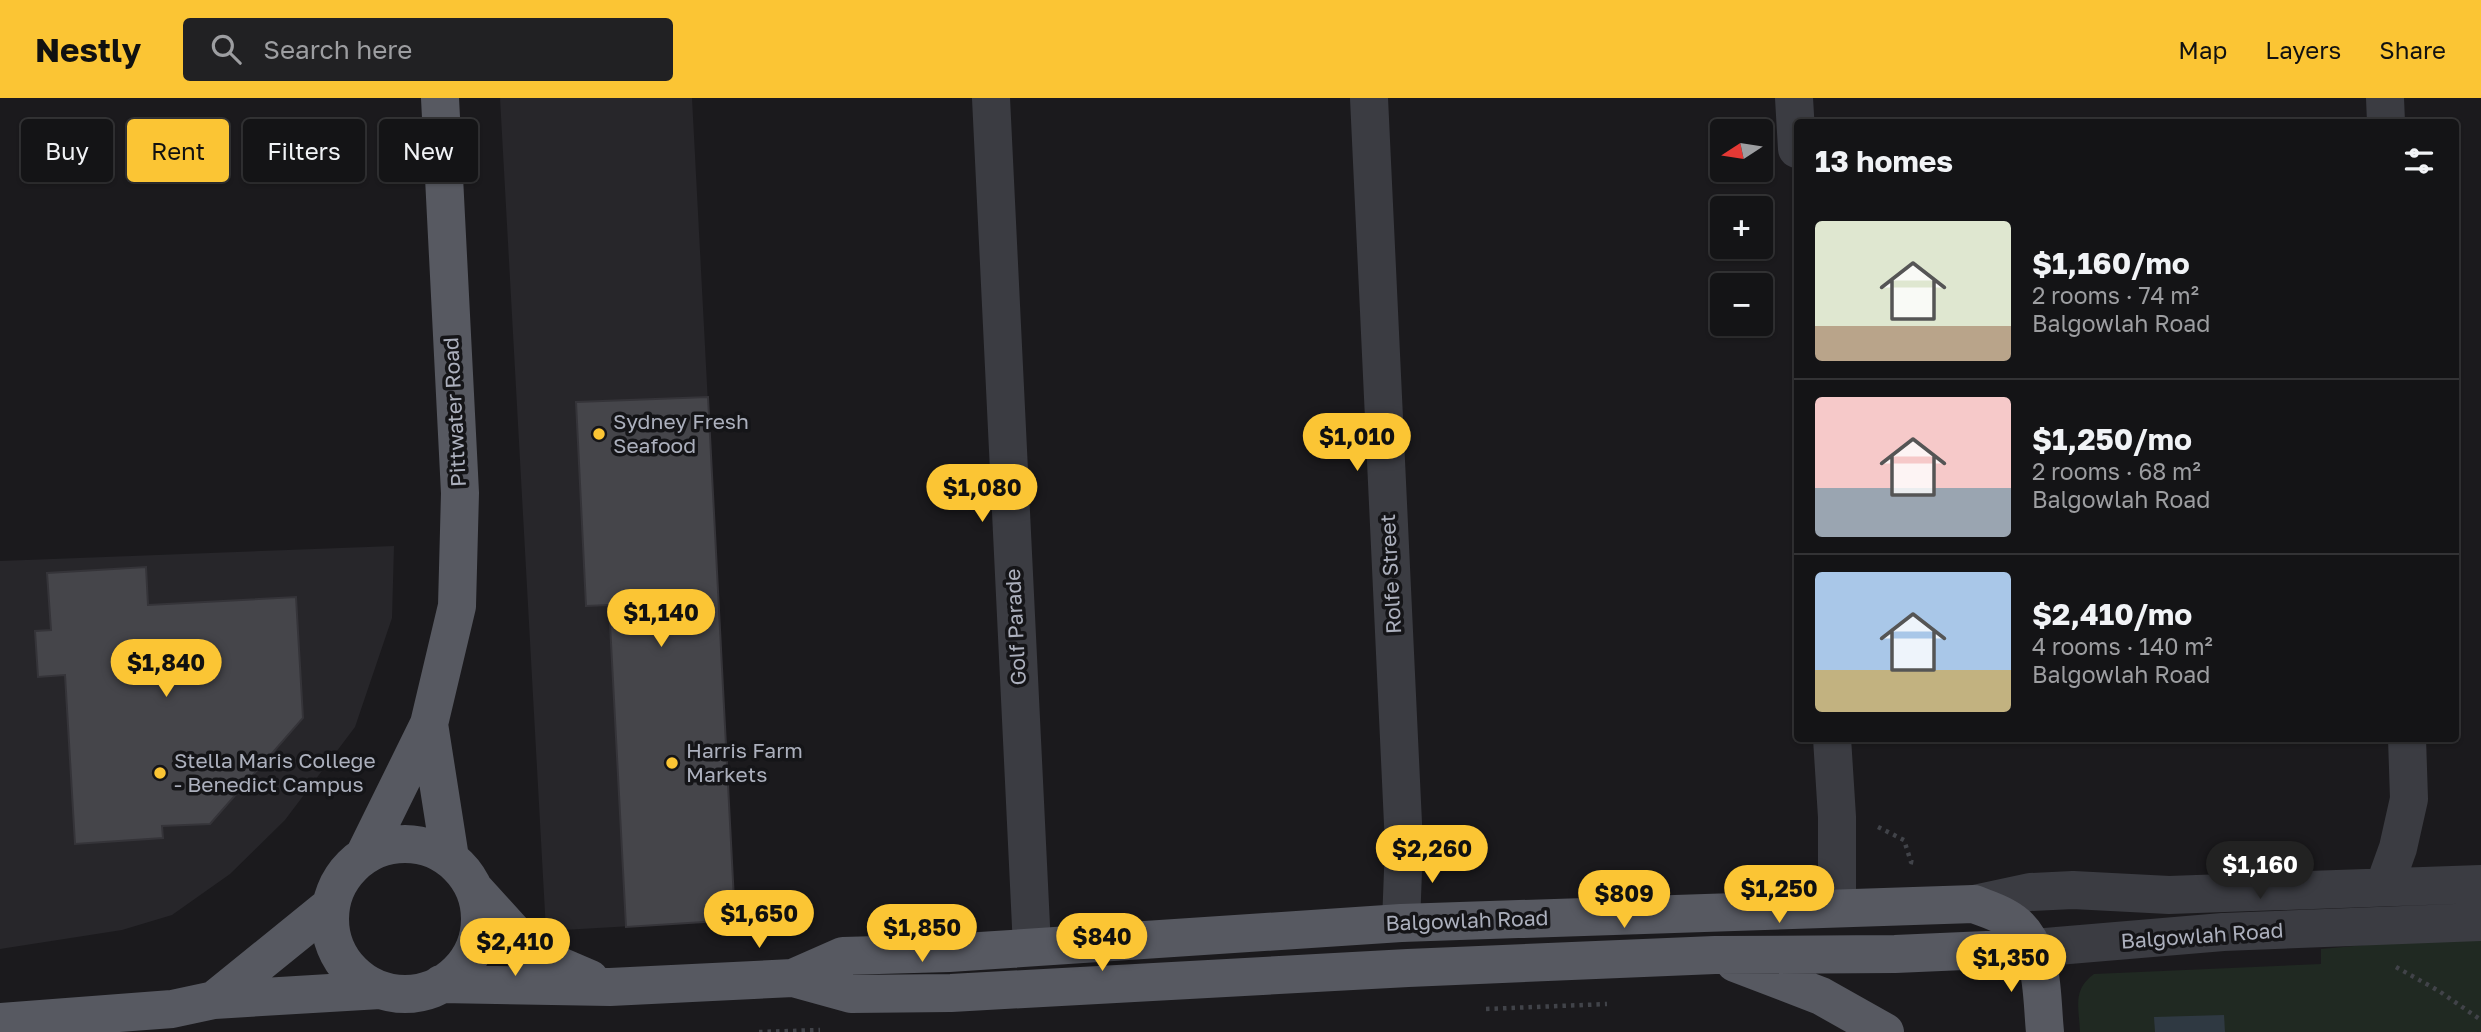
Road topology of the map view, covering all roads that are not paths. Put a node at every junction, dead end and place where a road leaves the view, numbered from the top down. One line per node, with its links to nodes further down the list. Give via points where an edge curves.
1 (440, 98): 8 (main road, Pittwater Road, via 460,493 457,606)
2 (991, 98): 21 (street, Golf Parade)
3 (1369, 98): 20 (street, Rolfe Street, via 1404,845)
4 (1794, 98): 6 (street)
5 (2385, 98): 7 (street)
6 (1795, 119)
7 (2386, 119)
8 (429, 724): 11 (main road, Pittwater Road); 12 (main road, Pittwater Road)
9 (1832, 742): 18 (street)
10 (2407, 742): 14 (street, via 2409,799)
11 (365, 854): 12 (main road, via 400,843 426,847); 17 (main road, via 346,871)
12 (450, 859): 15 (main road)
13 (2481, 884): 14 (street, Balgowlah Road)
14 (2384, 887): 16 (street, Balgowlah Road, via 2169,895 2073,890 2030,892)
15 (475, 891): 25 (main road, via 479,926 472,952 455,975); 26 (main road, Balgowlah Road, via 534,955)
16 (1974, 904): 18 (main road, Balgowlah Road); 22 (main road, via 2006,917)
17 (330, 906): 27 (main road, via 330,932 340,958 357,977); 28 (main road)
18 (1837, 908): 20 (main road, Balgowlah Road)
19 (2481, 922): 22 (street, Balgowlah Road, via 2222,932)
20 (1401, 923): 21 (main road, Balgowlah Road)
21 (1032, 947): 24 (main road, Balgowlah Road, via 843,956)
22 (2033, 947): 23 (main road, Balgowlah Road, via 1895,954); 31 (main road)
23 (1715, 955): 24 (main road, Balgowlah Road, via 951,993 851,994); 30 (main road, via 1821,996)
24 (793, 978): 26 (main road, Balgowlah Road)
25 (441, 984): 26 (main road, Balgowlah Road); 27 (main road, via 406,994)
26 (610, 987)
27 (380, 990): 28 (main road)
28 (214, 1000): 29 (main road, via 172,1009)
29 (0, 1022)
30 (1885, 1032)
31 (2045, 1032)

